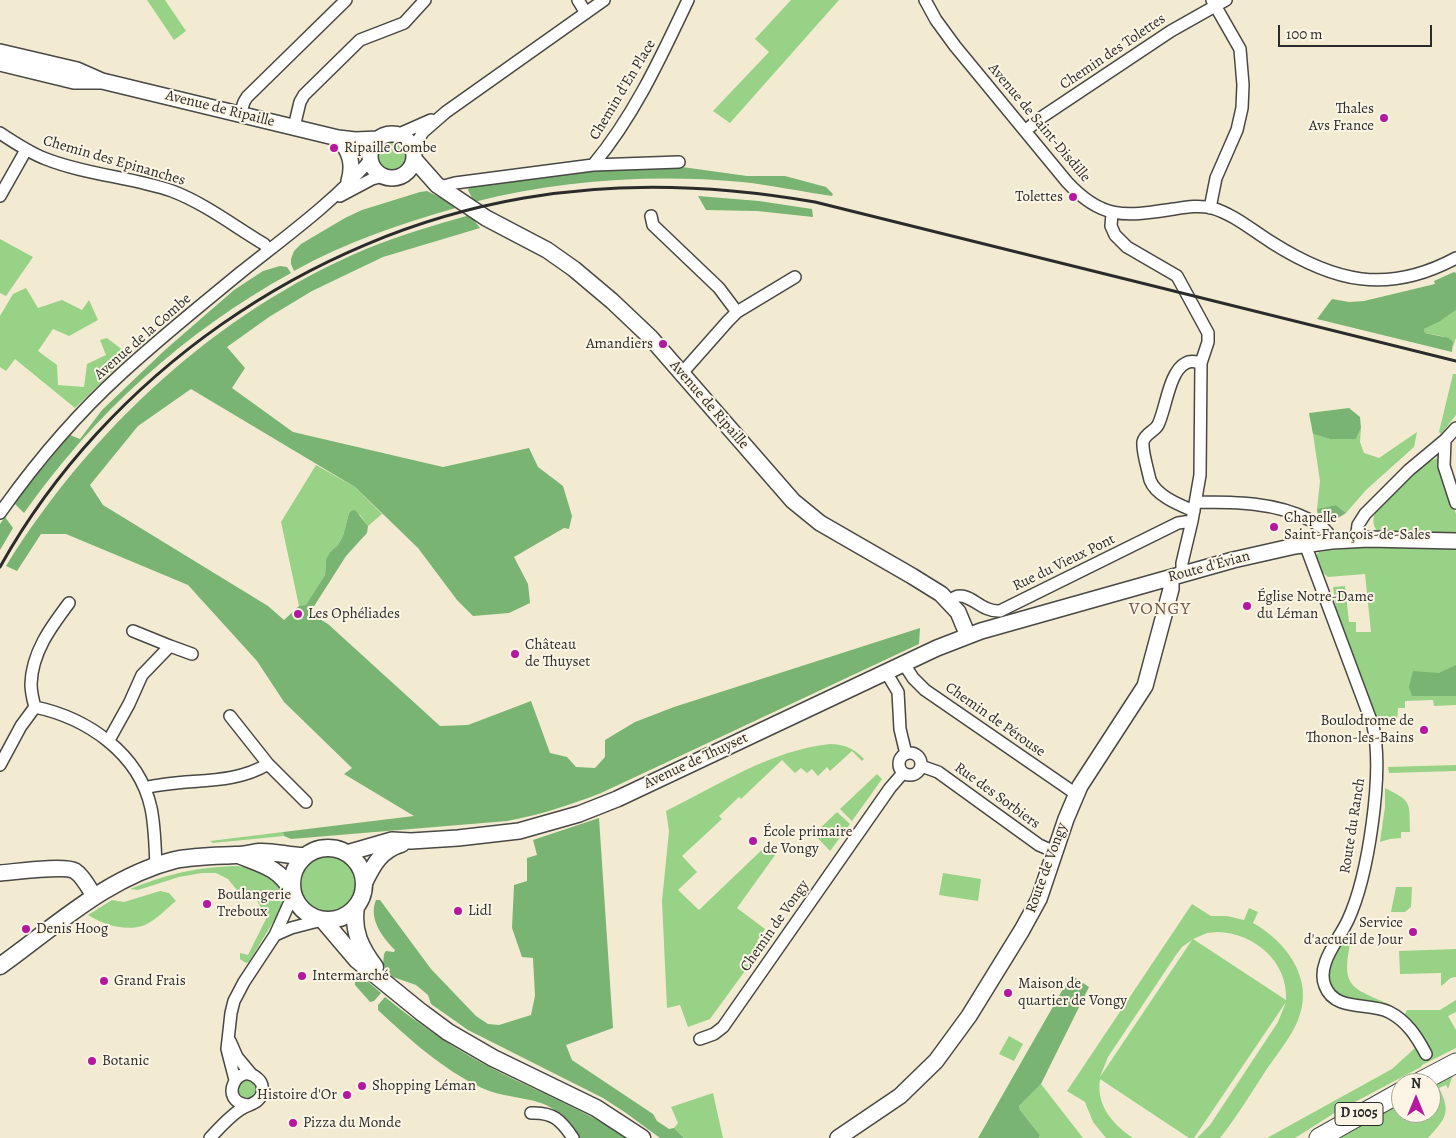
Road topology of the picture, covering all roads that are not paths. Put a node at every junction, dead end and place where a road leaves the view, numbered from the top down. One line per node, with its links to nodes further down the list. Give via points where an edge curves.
1 (346, 0): 12 (street, via 248,97)
2 (425, 0): 13 (street, via 404,23 366,37 355,45 304,96)
3 (578, 0): 9 (street)
4 (604, 0): 9 (street)
5 (688, 0): 23 (street, Chemin d'En Place, via 657,68 606,150)
6 (925, 0): 14 (street, Avenue de Saint-Disdille, via 955,46)
7 (1226, 0): 8 (street, Chemin des Tolettes)
8 (1214, 3): 14 (street, Chemin des Tolettes); 30 (street, via 1240,49 1243,96 1237,130 1216,178)
9 (586, 13): 11 (street)
10 (4, 59): 12 (street, Avenue de Ripaille, via 74,81 102,80)
11 (446, 112): 16 (street); 20 (street, via 423,132)
12 (240, 114): 13 (street, Avenue de Ripaille)
13 (294, 127): 17 (street, Avenue de Ripaille)
14 (1025, 131): 31 (street, Avenue de Saint-Disdille, via 1080,196)
15 (0, 133): 19 (street, Chemin des Epinanches)
16 (397, 135): 18 (street); 20 (street, via 406,139)
17 (338, 138): 18 (street, Avenue de Ripaille); 21 (street, Avenue de Ripaille); 26 (street, via 350,154)
18 (379, 139): 21 (street, via 372,148)
19 (26, 150): 28 (street); 33 (street, Chemin des Epinanches, via 59,164 180,194)
20 (413, 154): 24 (street, via 411,167); 27 (street, Avenue de Ripaille)
21 (371, 158): 25 (street, via 375,169); 26 (street, Avenue de la Combe)
22 (679, 162): 23 (street, Chemin d'En Place)
23 (593, 165): 27 (street, Chemin d'En Place)
24 (403, 175): 25 (street, via 394,178); 27 (street, Avenue de Ripaille)
25 (383, 176): 29 (street, Avenue de la Combe)
26 (349, 181): 29 (street, Avenue de la Combe)
27 (438, 186): 38 (street, Avenue de Ripaille, via 574,269 628,315)
28 (0, 196)
29 (325, 204): 33 (street, Avenue de la Combe)
30 (1210, 208): 31 (street, via 1193,206 1132,214); 34 (street, via 1232,217 1301,260 1350,277 1400,279 1432,270)
31 (1112, 212): 37 (street, via 1112,230 1122,242 1179,279 1208,333)
32 (651, 216): 36 (street, via 653,225 719,288)
33 (269, 250): 43 (street, Avenue de la Combe, via 143,354 98,396 34,468)
34 (1456, 258)
35 (795, 277): 36 (street)
36 (737, 312): 38 (street)
37 (1201, 363): 42 (street, via 1201,466); 42 (street, via 1190,361 1180,368 1170,385 1156,427 1143,442 1153,486)
38 (682, 374): 50 (street, Avenue de Ripaille, via 781,489 806,513 932,588)
39 (1456, 428): 40 (street)
40 (1445, 440): 41 (street, via 1444,466); 44 (street, via 1368,511 1358,525)
41 (1456, 503)
42 (1194, 512): 46 (street, Rue du Vieux Pont, via 1240,503 1286,510 1325,528); 48 (street); 50 (street, Rue du Vieux Pont, via 1006,609 990,610 964,596 956,596)
43 (0, 513)
44 (1356, 539): 45 (street, Route d'Évian); 46 (street, Route d'Évian)
45 (1456, 540)
46 (1332, 541): 47 (street, Route d'Évian)
47 (1305, 544): 48 (street, Route d'Évian); 85 (street, Route du Ranch, via 1373,726 1377,748 1371,828 1363,872 1352,911 1324,966 1323,981 1337,1000 1380,1009 1397,1017 1415,1034)
48 (1176, 576): 52 (street, Route d'Évian); 66 (street, Route de Vongy, via 1145,686)
49 (69, 602): 57 (street, via 37,654 31,685)
50 (949, 602): 52 (street, Avenue de Ripaille, via 961,617)
51 (133, 631): 53 (street)
52 (968, 636): 55 (street, Avenue de Thuyset)
53 (170, 646): 54 (street); 59 (street, via 142,675)
54 (192, 654)
55 (904, 664): 56 (street, Avenue de Thuyset); 66 (street, Chemin de Pérouse, via 925,690)
56 (886, 672): 60 (street, via 898,692 900,729); 68 (street, Avenue de Thuyset, via 579,814 499,834)
57 (35, 707): 59 (street, via 69,718); 62 (street)
58 (230, 716): 61 (street)
59 (108, 740): 65 (street, via 136,772)
60 (906, 754): 63 (street, via 917,755); 64 (street, via 899,762)
61 (268, 764): 65 (street, via 227,780 160,784); 67 (street)
62 (0, 765)
63 (921, 766): 64 (street, via 914,774); 69 (street, Rue des Sorbiers, via 938,772 1039,846)
64 (903, 773): 84 (street, Chemin de Vongy, via 723,1027)
65 (145, 788): 73 (street, via 151,808)
66 (1076, 794): 69 (street, Route de Vongy)
67 (306, 802)
68 (411, 841): 70 (street, Avenue de Thuyset, via 387,841); 75 (street, Avenue de Thuyset, via 383,853)
69 (1055, 852): 98 (street, Route de Vongy, via 1030,916 943,1054 900,1096)
70 (347, 853): 72 (main road, via 325,848); 75 (main road, via 359,866)
71 (239, 855): 72 (main road, via 260,852); 73 (main road, via 188,858); 76 (main road, via 271,868 281,875)
72 (304, 856): 76 (main road, via 294,871)
73 (156, 866): 77 (main road, via 123,879)
74 (0, 873): 77 (street, via 68,868 78,873)
75 (364, 884): 78 (main road)
76 (292, 892): 79 (main road, via 305,913); 80 (street)
77 (94, 896): 81 (main road)
78 (356, 907): 79 (main road, via 341,918); 82 (main road, via 359,942)
79 (322, 920): 80 (street); 82 (main road, via 358,960)
80 (275, 935): 83 (street, via 236,995)
81 (0, 966)
82 (385, 981): 97 (main road, via 420,1012 463,1041 596,1108)
83 (228, 1037): 88 (street, via 237,1058); 89 (street, via 228,1057)
84 (700, 1039)
85 (1426, 1054)
86 (1456, 1063): 87 (main road)
87 (1437, 1073)
88 (252, 1075): 89 (street, via 244,1074); 92 (street, via 261,1082 262,1093)
89 (235, 1080): 90 (street, via 232,1088)
90 (234, 1097): 92 (street); 94 (street)
91 (1391, 1098): 99 (main road, D 1005)
92 (249, 1105): 94 (street)
93 (531, 1112): 96 (street, via 550,1114)
94 (229, 1118): 95 (street)
95 (210, 1138)
96 (573, 1138)
97 (642, 1138)
98 (838, 1138)
99 (1319, 1138)

